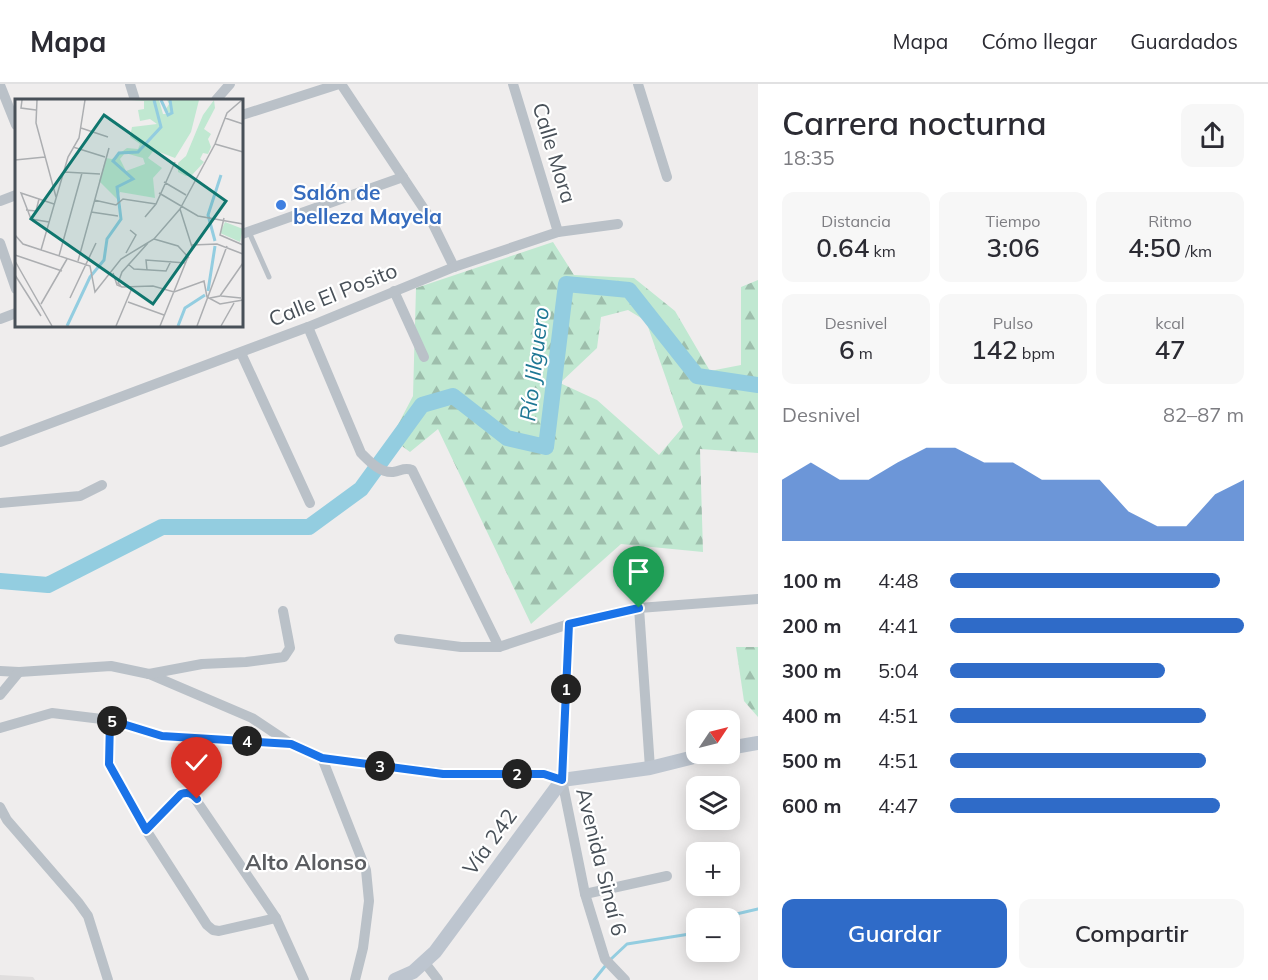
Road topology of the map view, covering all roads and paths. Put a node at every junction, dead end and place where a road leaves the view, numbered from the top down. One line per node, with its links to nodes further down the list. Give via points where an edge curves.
1 (130, 84): 7 (street)
2 (230, 84): 8 (street)
3 (340, 84): 9 (street); 11 (street)
4 (513, 84): 17 (street, Calle Mora)
5 (638, 84): 12 (street)
6 (0, 85): 10 (street)
7 (135, 99)
8 (217, 99)
9 (243, 115)
10 (15, 122)
11 (403, 177): 16 (street); 19 (street, via 430,218)
12 (667, 177)
13 (15, 195): 14 (street)
14 (0, 201)
15 (618, 224): 17 (street, Calle El Posito)
16 (245, 232): 20 (lane)
17 (558, 232): 19 (street, Calle El Posito)
18 (0, 243): 21 (street)
19 (454, 267): 22 (street, Calle El Posito)
20 (269, 277)
21 (15, 286)
22 (394, 291): 25 (street, Calle El Posito); 27 (street)
23 (15, 313): 24 (street)
24 (0, 319)
25 (308, 327): 26 (street, Calle El Posito); 37 (street, via 361,453 384,471 412,471)
26 (240, 353): 28 (street, Calle El Posito); 31 (street)
27 (424, 357)
28 (0, 442)
29 (102, 485): 30 (street, via 80,496)
30 (0, 503)
31 (310, 503)
32 (758, 599): 33 (street)
33 (639, 608): 35 (street); 49 (street)
34 (283, 611): 40 (street, via 290,648 284,657 202,664)
35 (569, 624): 37 (street); 50 (street, Avenida Sinaí 6)
36 (399, 639): 37 (street, via 460,647)
37 (500, 647)
38 (0, 671): 39 (street)
39 (19, 672): 40 (street, via 111,666); 41 (street)
40 (149, 674): 45 (street, via 252,718)
41 (0, 695)
42 (110, 720): 43 (street, via 52,713); 45 (street, via 162,736); 53 (street, via 109,764)
43 (0, 728)
44 (758, 743): 46 (main road)
45 (291, 744): 47 (street)
46 (740, 746)
47 (322, 758): 50 (street, via 443,774 544,774); 60 (street, via 366,870 369,901)
48 (686, 759): 49 (main road)
49 (650, 768): 50 (main road)
50 (562, 780): 55 (street, Avenida Sinaí 6); 57 (main road, Vía 242)
51 (0, 807): 52 (street)
52 (4, 822): 58 (street, via 88,916)
53 (146, 830): 56 (street, via 213,930); 56 (street, via 181,794 192,794)
54 (667, 876): 55 (street)
55 (585, 894): 63 (street, Avenida Sinaí 6, via 605,959)
56 (276, 918): 59 (street)
57 (425, 963): 61 (main road, Vía 242); 62 (street)
58 (108, 980)
59 (304, 980)
60 (355, 980)
61 (395, 980)
62 (438, 980)
63 (625, 980)

